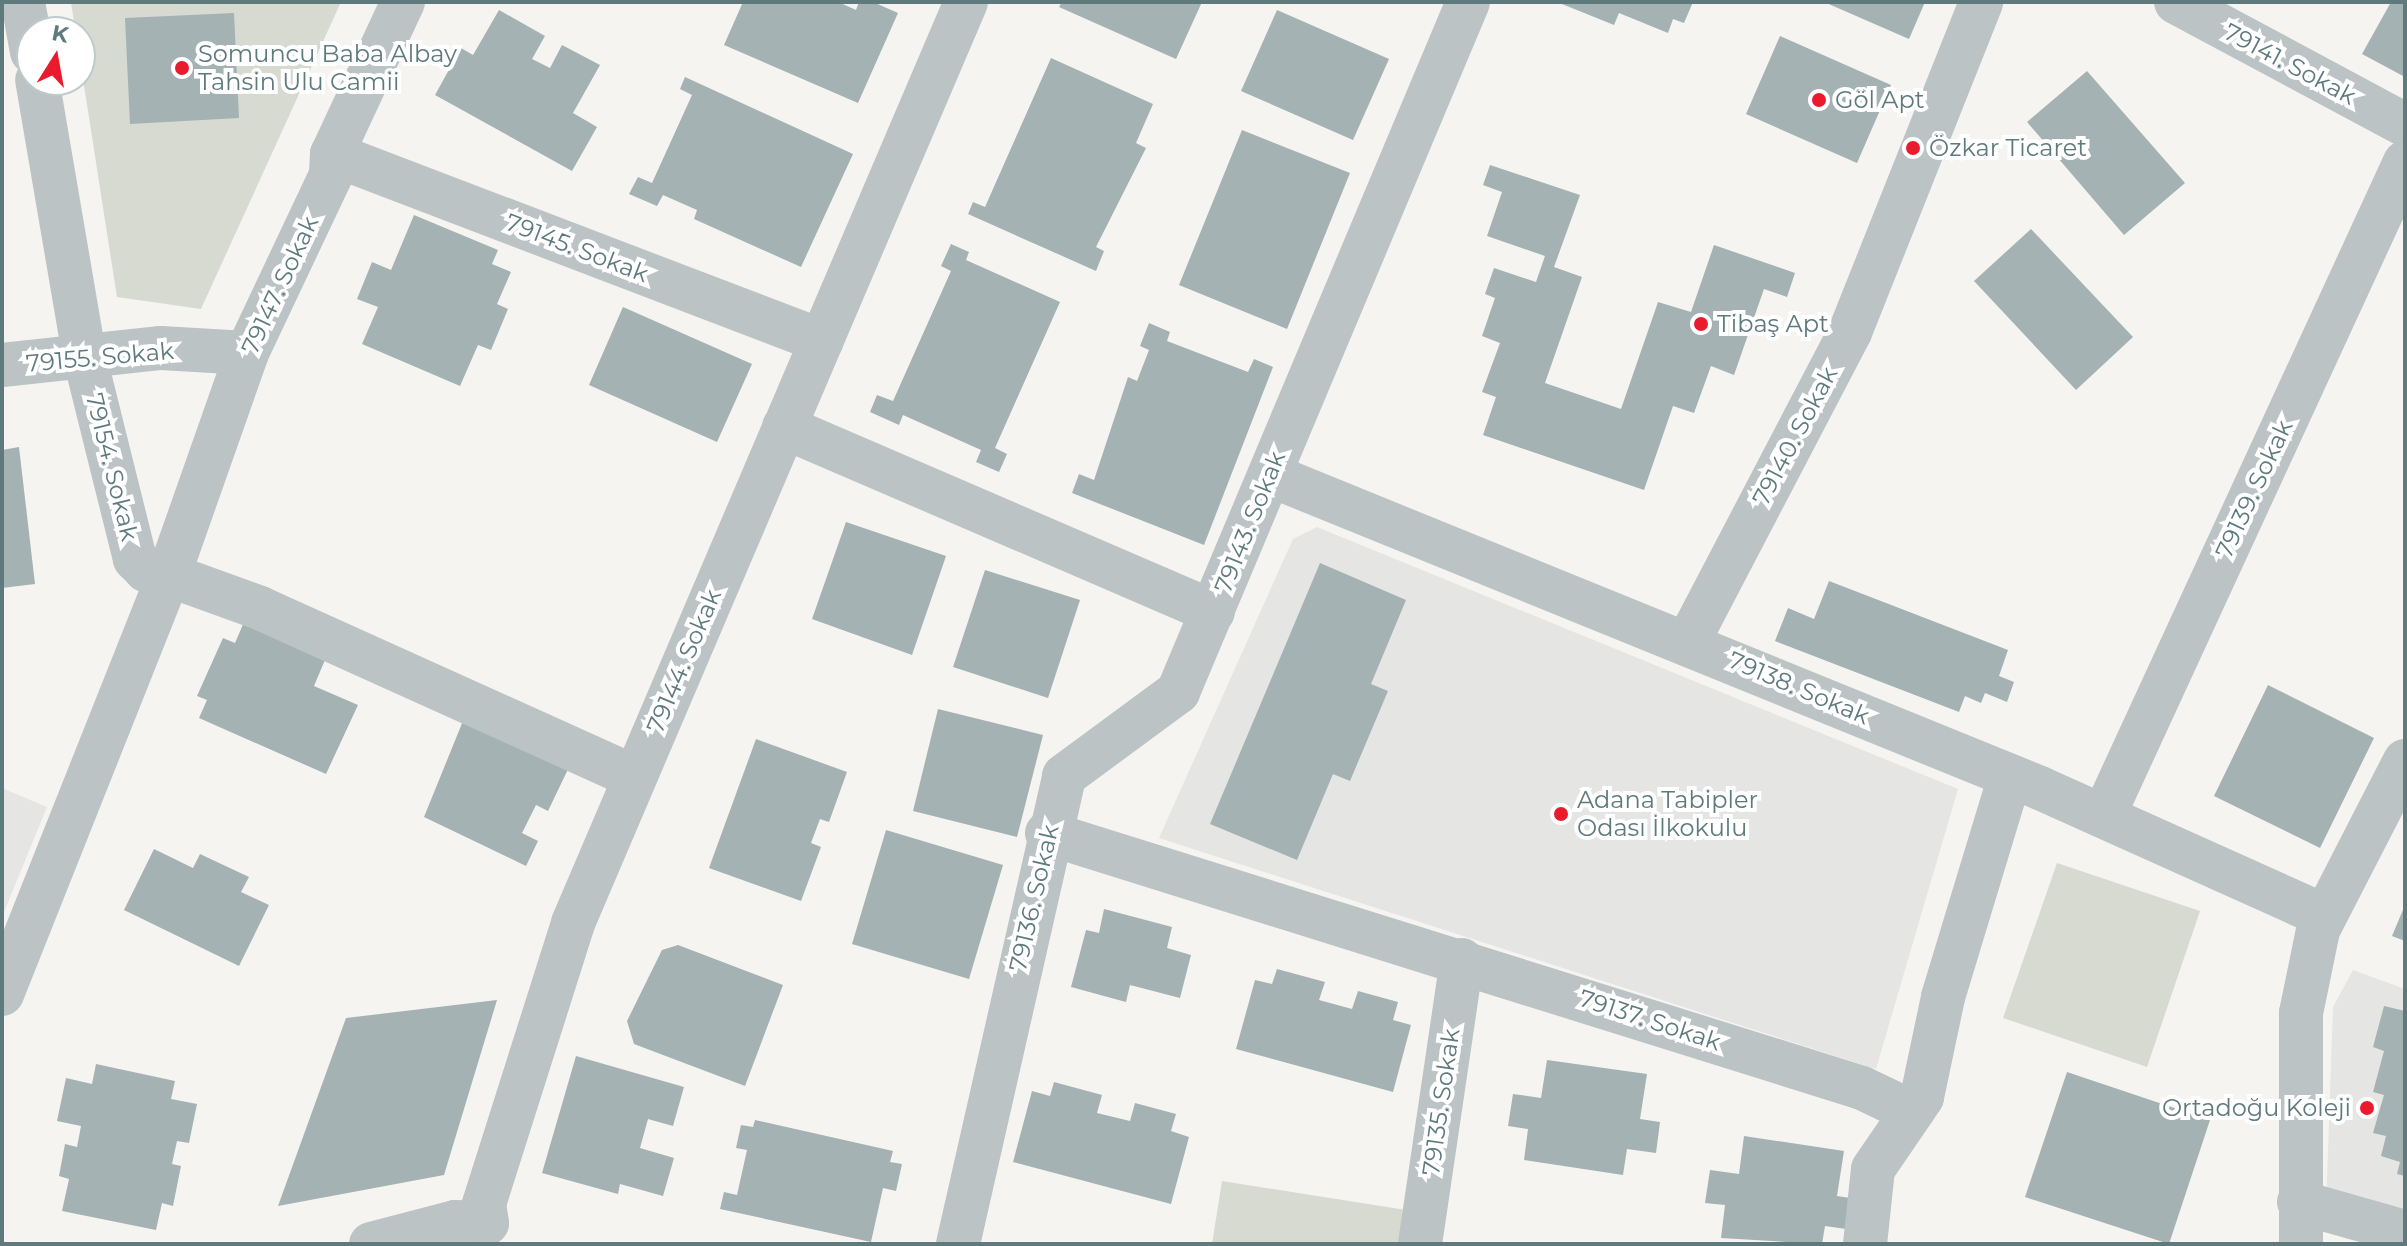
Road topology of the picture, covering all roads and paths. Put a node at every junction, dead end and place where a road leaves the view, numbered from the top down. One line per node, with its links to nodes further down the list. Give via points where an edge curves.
1 (403, 2): 8 (street, 79147. Sokak)
2 (966, 2): 10 (street, 79144. Sokak)
3 (1468, 2): 15 (street, 79143. Sokak)
4 (1981, 2): 18 (street, 79140. Sokak, via 1850,332)
5 (2176, 2): 7 (street, 79141. Sokak)
6 (40, 96): 12 (street, 79154. Sokak)
7 (2405, 125)
8 (332, 154): 10 (street, 79145. Sokak); 11 (street, 79147. Sokak, via 331,175)
9 (2405, 162): 22 (street, 79139. Sokak)
10 (822, 341): 14 (street, 79144. Sokak)
11 (247, 353): 12 (street, 79155. Sokak, via 161,348); 16 (street, 79147. Sokak)
12 (84, 354): 13 (street, 79155. Sokak); 16 (street, 79154. Sokak, via 135,559 146,570)
13 (2, 365)
14 (784, 427): 17 (street, 79143. Sokak); 21 (street, 79144. Sokak)
15 (1270, 475): 17 (street, 79143. Sokak); 18 (street, 79138. Sokak)
16 (169, 575): 21 (street, via 260,608); 26 (street)
17 (1213, 612): 23 (street, 79136. Sokak, via 1178,692 1064,776)
18 (1688, 642): 20 (street, 79138. Sokak)
19 (2405, 761): 24 (street)
20 (2010, 776): 22 (street, 79138. Sokak); 27 (street, via 1943,997 1922,1097)
21 (635, 777): 30 (street, 79144. Sokak, via 573,923 484,1204)
22 (2104, 815): 24 (street, 79138. Sokak)
23 (1047, 833): 25 (street, 79137. Sokak); 32 (street, 79136. Sokak)
24 (2322, 915): 28 (street, via 2301,1013)
25 (1462, 960): 27 (street, 79137. Sokak, via 1862,1088); 33 (street, 79135. Sokak)
26 (2, 994)
27 (1912, 1112): 34 (street, via 1873,1169)
28 (2300, 1223): 29 (street)
29 (2405, 1232)
30 (489, 1233): 31 (street, 79144. Sokak, via 455,1222)
31 (371, 1244)
32 (958, 1244)
33 (1420, 1244)
34 (1865, 1244)

